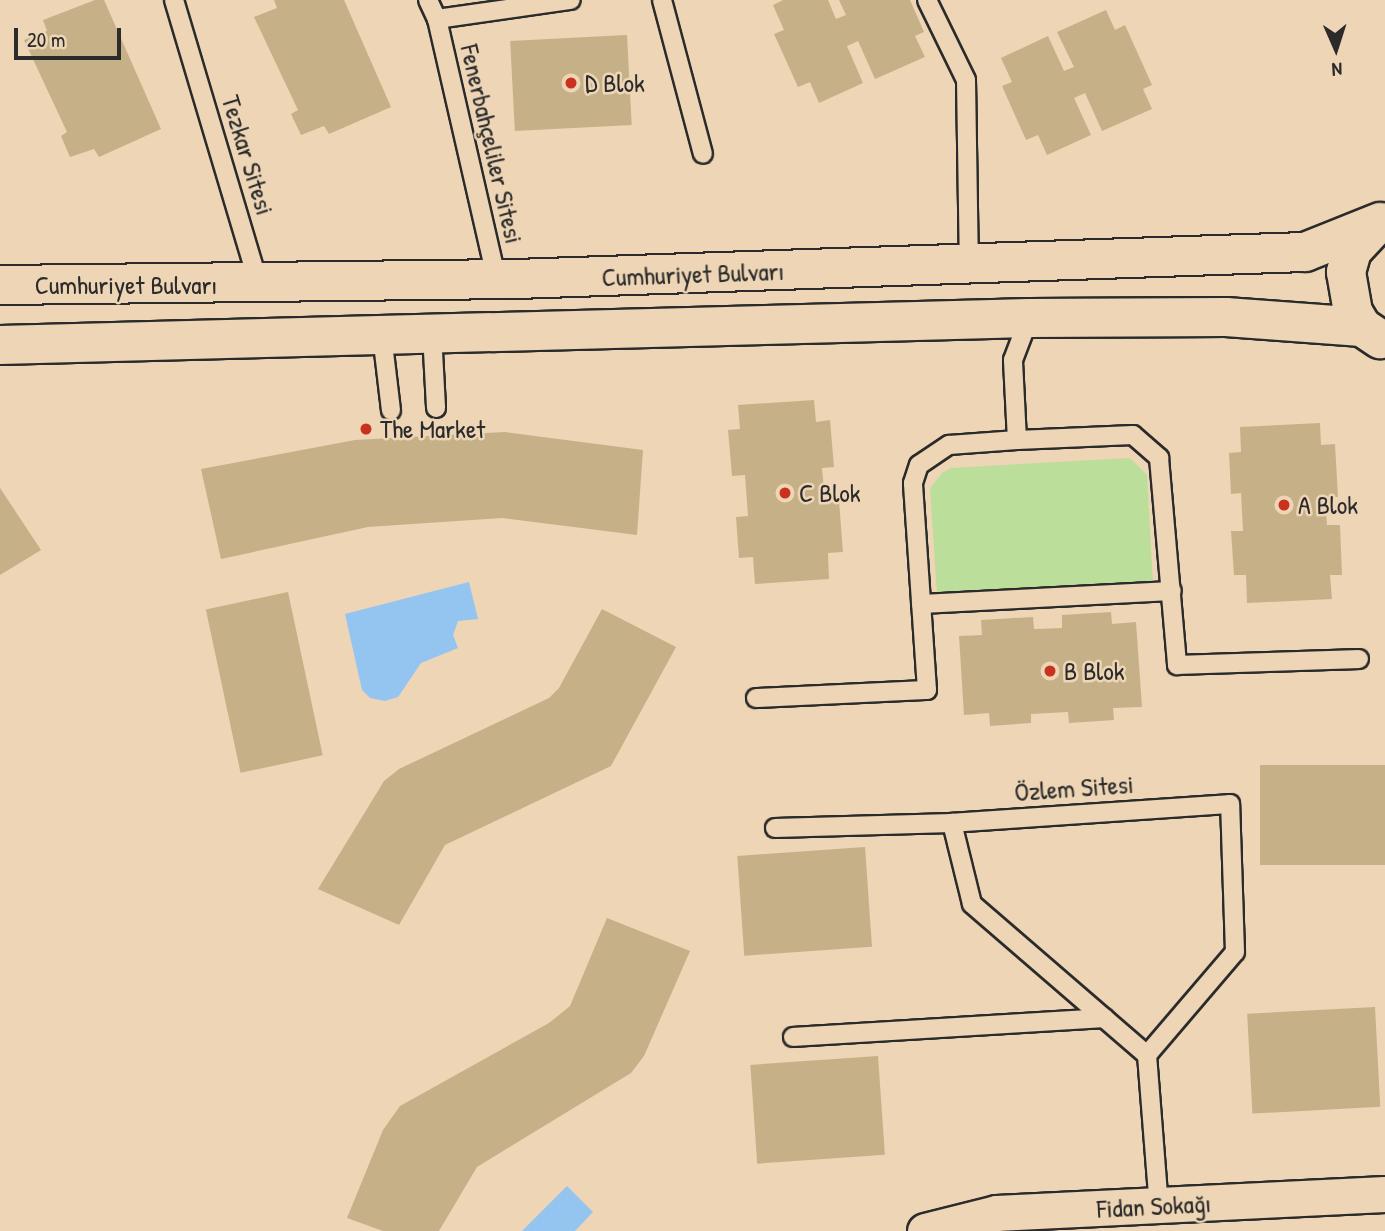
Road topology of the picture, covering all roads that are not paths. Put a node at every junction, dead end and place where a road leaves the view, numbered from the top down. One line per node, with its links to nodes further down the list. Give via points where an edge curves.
1 (174, 0): 13 (lane, Tezkar Sitesi)
2 (428, 0): 6 (lane, Fenerbahçeliler Sitesi)
3 (571, 0): 6 (lane, Fenerbahçeliler Sitesi)
4 (662, 0): 7 (lane)
5 (932, 2): 10 (lane, via 965,80)
6 (437, 19): 11 (lane, Fenerbahçeliler Sitesi)
7 (703, 153)
8 (1382, 221): 9 (street, Cumhuriyet Bulvarı, via 1305,252); 18 (street, via 1352,251 1346,272 1346,293)
9 (1026, 264): 10 (street, Cumhuriyet Bulvarı); 14 (street)
10 (969, 265): 11 (street, Cumhuriyet Bulvarı)
11 (497, 280): 13 (street, Cumhuriyet Bulvarı); 15 (street)
12 (0, 285): 13 (street, Cumhuriyet Bulvarı)
13 (259, 285)
14 (1029, 318): 15 (street, Cumhuriyet Bulvarı); 18 (street, Cumhuriyet Bulvarı, via 1226,317); 22 (lane, via 1013,360)
15 (508, 332): 16 (street, Cumhuriyet Bulvarı)
16 (432, 333): 17 (street, Cumhuriyet Bulvarı); 20 (lane)
17 (382, 335): 19 (street, Cumhuriyet Bulvarı); 21 (lane)
18 (1379, 338)
19 (0, 345)
20 (436, 408)
21 (391, 410)
22 (1017, 440): 23 (lane, via 1133,435 1147,443 1159,458); 24 (lane, via 949,445 919,465 913,483)
23 (1172, 591): 24 (lane); 25 (lane, via 1177,665)
24 (921, 604): 26 (lane, via 927,690)
25 (1359, 659)
26 (756, 698)
27 (952, 823): 28 (lane); 29 (lane, via 972,904); 31 (lane, Özlem Sitesi, via 1230,804 1235,953)
28 (775, 828)
29 (1104, 1018): 30 (lane); 31 (lane)
30 (793, 1037)
31 (1147, 1055): 33 (lane)
32 (1385, 1194): 33 (street, Fidan Sokağı)
33 (1159, 1206): 34 (street, Fidan Sokağı, via 996,1213)
34 (925, 1231)

